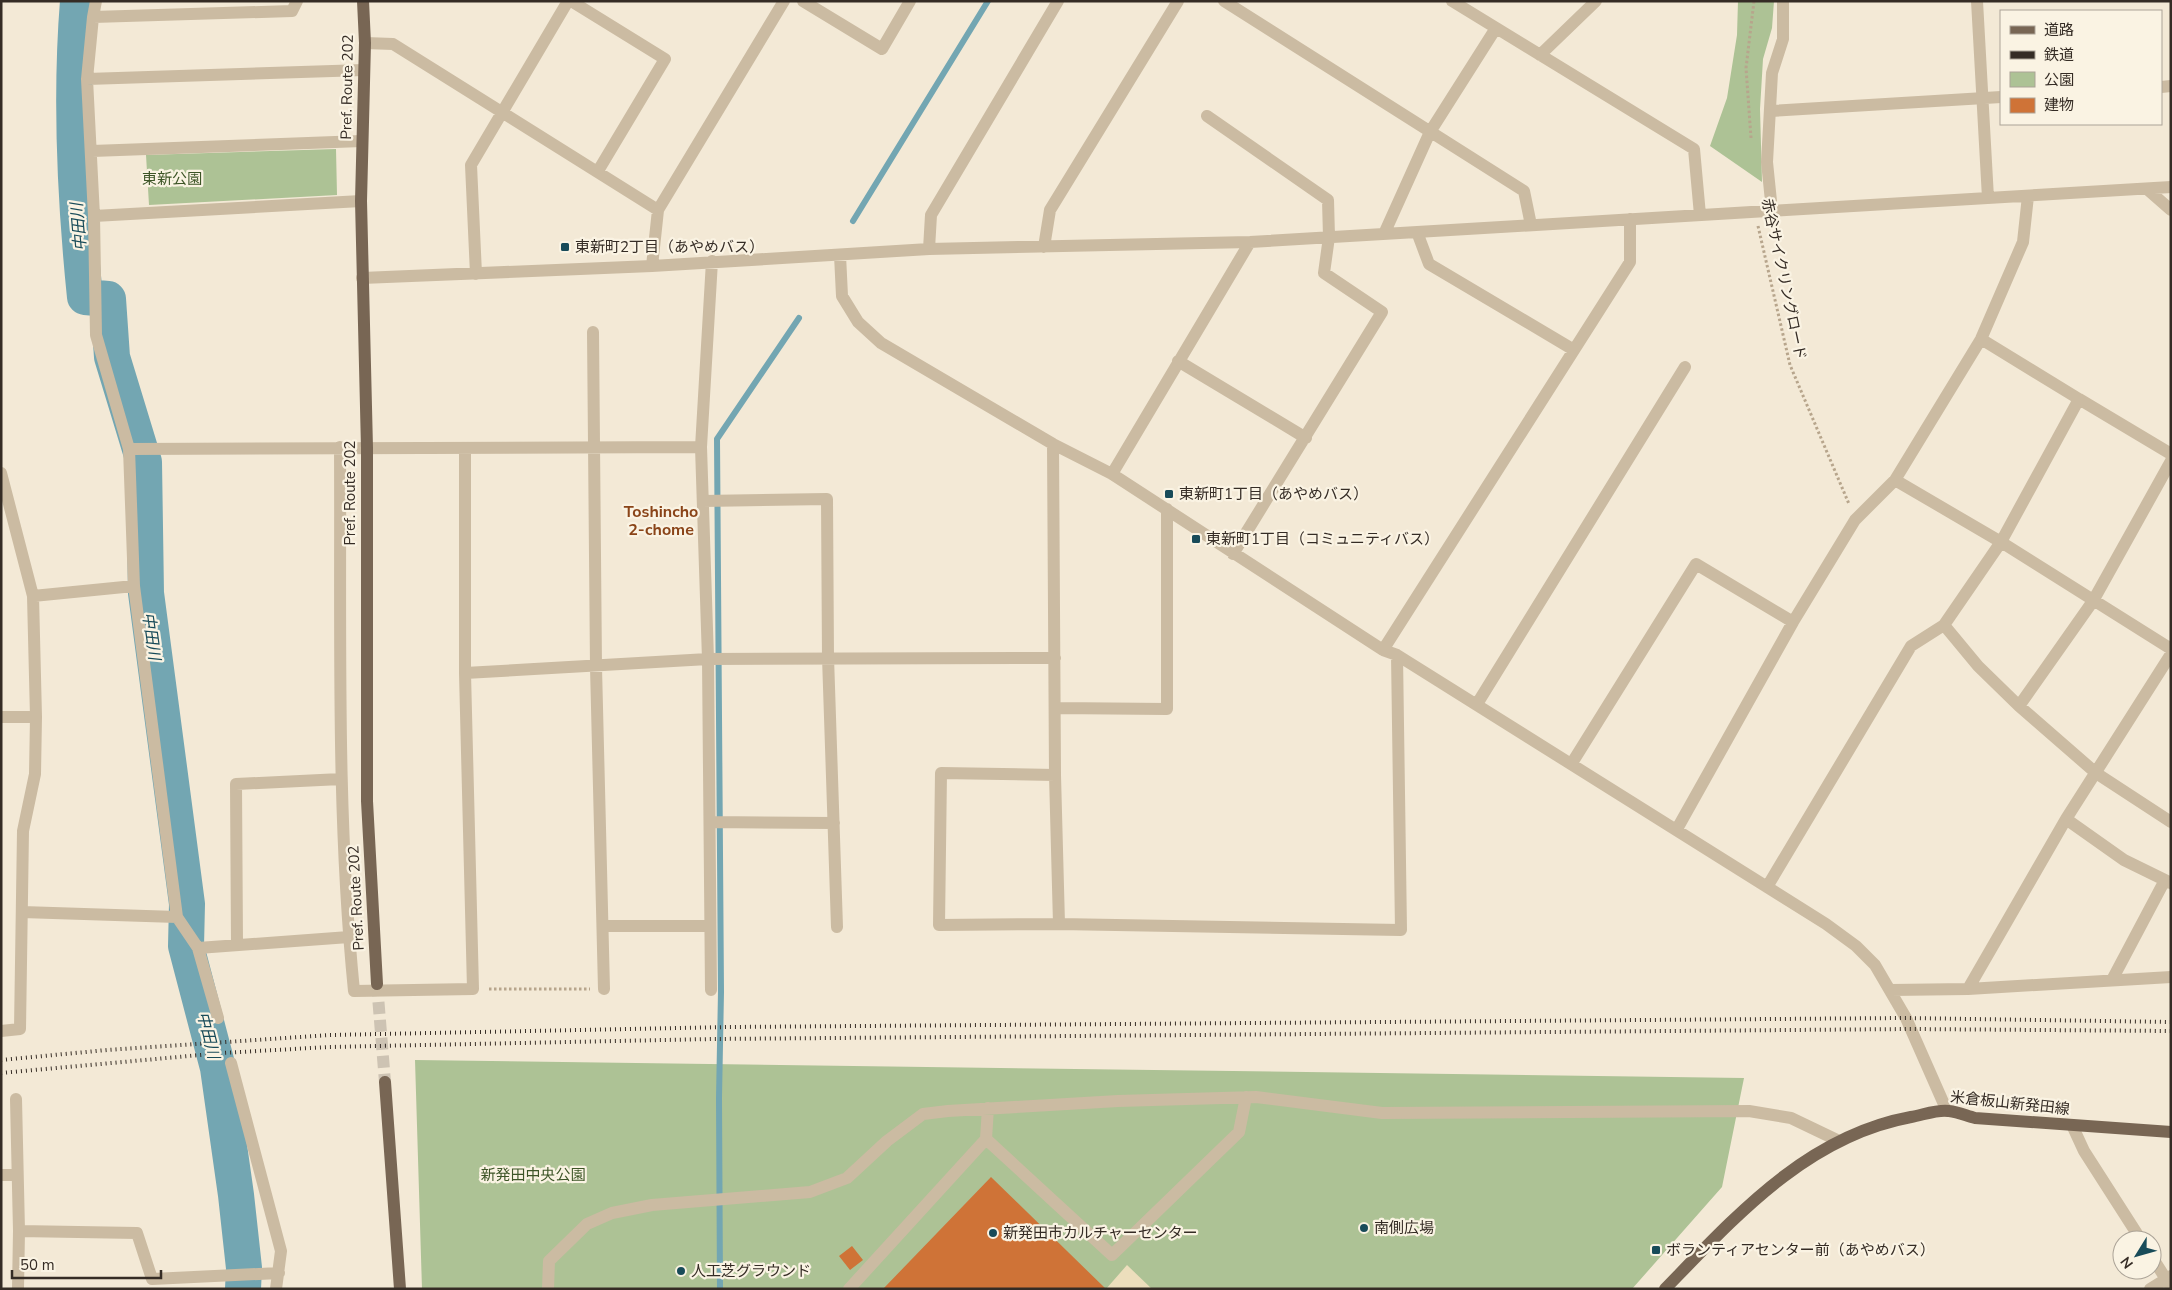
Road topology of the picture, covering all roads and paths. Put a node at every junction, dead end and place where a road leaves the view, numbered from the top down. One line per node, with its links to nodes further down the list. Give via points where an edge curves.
1 (96, 1): 16 (street)
2 (297, 1): 16 (street, via 292,11)
3 (364, 1): 18 (main road, Pref. Route 202)
4 (569, 1): 24 (street); 31 (street, via 665,59)
5 (784, 1): 37 (street)
6 (803, 1): 7 (street, via 882,49)
7 (910, 1)
8 (1058, 1): 50 (street, via 931,215)
9 (1178, 1): 49 (street, via 1050,210)
10 (1224, 1): 27 (street)
11 (1452, 1): 17 (street)
12 (1596, 1): 19 (street)
13 (1754, 1): 29 (path, via 1746,68)
14 (1783, 1): 25 (street, via 1783,39 1772,72)
15 (1977, 1): 23 (street)
16 (93, 17): 21 (street)
17 (1496, 28): 19 (street); 27 (street)
18 (365, 43): 20 (main road, Pref. Route 202); 24 (street, via 393,44)
19 (1540, 55): 41 (street, via 1694,149)
20 (364, 70): 21 (street); 28 (main road, Pref. Route 202)
21 (87, 79): 30 (street)
22 (2000, 97): 23 (street)
23 (1982, 98): 25 (street); 35 (street)
24 (501, 111): 31 (street); 54 (street, via 471,165)
25 (1770, 111): 39 (street, via 1767,162)
26 (1207, 116): 47 (street, via 1328,200)
27 (1430, 132): 44 (street, via 1524,191); 46 (street)
28 (362, 141): 30 (street); 36 (main road, Pref. Route 202)
29 (1751, 145)
30 (92, 151): 42 (street)
31 (598, 171): 37 (street)
32 (2171, 188): 33 (street)
33 (2147, 189): 34 (street); 38 (street)
34 (2028, 196): 35 (street); 57 (street, via 2023,242)
35 (1988, 198): 39 (street)
36 (361, 201): 42 (street); 55 (main road, Pref. Route 202)
37 (658, 210): 53 (street)
38 (2171, 210)
39 (1772, 211): 40 (street)
40 (1755, 212): 41 (street); 78 (path, 赤谷サイクリングロード, via 1790,365)
41 (1700, 215): 43 (street)
42 (94, 216): 69 (street, via 96,335)
43 (1630, 220): 44 (street); 58 (street, via 1630,262)
44 (1531, 226): 45 (street)
45 (1417, 232): 46 (street); 58 (street, via 1430,264)
46 (1384, 234): 47 (street)
47 (1329, 238): 48 (street); 62 (street, via 1324,273 1382,312)
48 (1250, 242): 49 (street); 59 (street)
49 (1044, 247): 50 (street)
50 (929, 249): 51 (street)
51 (840, 255): 52 (street); 63 (street, via 842,296 863,328 881,343)
52 (712, 262): 53 (street); 68 (street)
53 (652, 266): 54 (street)
54 (476, 274): 55 (street)
55 (362, 278): 65 (main road, Pref. Route 202)
56 (593, 332): 67 (street)
57 (1981, 339): 61 (street); 74 (street)
58 (1574, 350): 87 (street)
59 (1178, 361): 62 (street); 73 (street)
60 (1685, 366): 95 (street)
61 (2079, 399): 70 (street); 79 (street)
62 (1306, 438): 80 (street)
63 (1053, 444): 73 (street); 91 (street)
64 (340, 447): 65 (street); 69 (street); 103 (street)
65 (367, 448): 66 (street); 122 (main road, Pref. Route 202, via 367,801)
66 (465, 448): 67 (street); 94 (street)
67 (595, 448): 68 (street); 93 (street)
68 (701, 448): 76 (street)
69 (130, 449): 81 (street)
70 (2171, 454)
71 (2171, 461): 83 (street)
72 (1, 473): 75 (street)
73 (1112, 474): 77 (street)
74 (1895, 480): 78 (street); 79 (street)
75 (4, 493): 82 (street)
76 (703, 501): 90 (street, via 827,499); 92 (street)
77 (1167, 509): 80 (street); 97 (street, via 1167,709)
78 (1855, 520): 84 (street)
79 (2000, 542): 83 (street); 85 (street)
80 (1234, 554): 87 (street)
81 (134, 586): 82 (street); 112 (street)
82 (33, 596): 99 (street)
83 (2093, 601): 86 (street); 96 (street)
84 (1793, 622): 100 (street, via 1696,564); 108 (street)
85 (1944, 624): 96 (street, via 1978,666); 110 (street, via 1911,646)
86 (2171, 649)
87 (1383, 650): 89 (street)
88 (2171, 654): 101 (street)
89 (1397, 655): 95 (street); 113 (street, via 1401,930)
90 (828, 657): 91 (street); 92 (street); 107 (street)
91 (1055, 658): 97 (street)
92 (708, 659): 93 (street); 105 (street)
93 (596, 666): 94 (street); 114 (street)
94 (466, 673): 123 (street)
95 (1477, 704): 100 (street)
96 (2019, 706): 101 (street)
97 (1055, 708): 102 (street)
98 (1, 717): 99 (street)
99 (36, 717): 111 (street, via 35,774 23,831)
100 (1572, 763): 108 (street)
101 (2096, 772): 104 (street); 106 (street)
102 (1055, 775): 113 (street); 113 (street, via 942,773 939,926)
103 (341, 779): 117 (street); 118 (street, via 236,784)
104 (2066, 820): 109 (street, via 2124,860); 125 (street)
105 (710, 822): 107 (street); 115 (street)
106 (2171, 822)
107 (834, 823): 116 (street)
108 (1677, 829): 110 (street)
109 (2168, 881): 121 (street)
110 (1767, 887): 127 (street, via 1856,946 1875,965)
111 (22, 912): 112 (street); 129 (street, via 20,1029)
112 (178, 917): 119 (street)
113 (1060, 924)
114 (604, 926): 115 (street); 124 (street)
115 (710, 926): 126 (street)
116 (837, 927)
117 (349, 937): 118 (street); 123 (street, via 354,991)
118 (237, 944): 119 (street)
119 (198, 948): 128 (street)
120 (2171, 977): 121 (street)
121 (2112, 980): 125 (street)
122 (377, 984)
123 (473, 989): 124 (path)
124 (604, 989)
125 (1968, 989): 127 (street)
126 (711, 990)
127 (1891, 990): 135 (street, via 1925,1056)
128 (218, 1018)
129 (1, 1031)
130 (231, 1063): 144 (street, via 280,1251)
131 (385, 1082): 148 (main road)
132 (1246, 1097): 134 (street); 138 (street, via 1239,1132 1112,1255); 139 (street, via 1382,1113 1749,1111 1791,1118)
133 (16, 1099): 141 (street)
134 (988, 1108): 138 (street); 149 (street, via 923,1114 887,1141 847,1178 810,1192 652,1206 612,1213 587,1224 549,1261)
135 (1947, 1111): 136 (main road, 米倉板山新発田線, via 1975,1118); 139 (main road, 米倉板山新発田線, via 1882,1123)
136 (2072, 1125): 137 (main road, 米倉板山新発田線); 142 (street, via 2084,1151)
137 (2171, 1132)
138 (986, 1139): 150 (street)
139 (1839, 1140): 151 (main road, 米倉板山新発田線, via 1790,1171 1729,1224)
140 (1, 1175): 141 (street)
141 (17, 1175): 143 (street)
142 (2135, 1230)
143 (19, 1231): 144 (street, via 137,1233 152,1279); 146 (street)
144 (279, 1273): 147 (street)
145 (2169, 1280): 152 (street)
146 (18, 1289)
147 (276, 1289)
148 (400, 1289)
149 (548, 1289)
150 (849, 1289)
151 (1665, 1289)
152 (2150, 1289)

